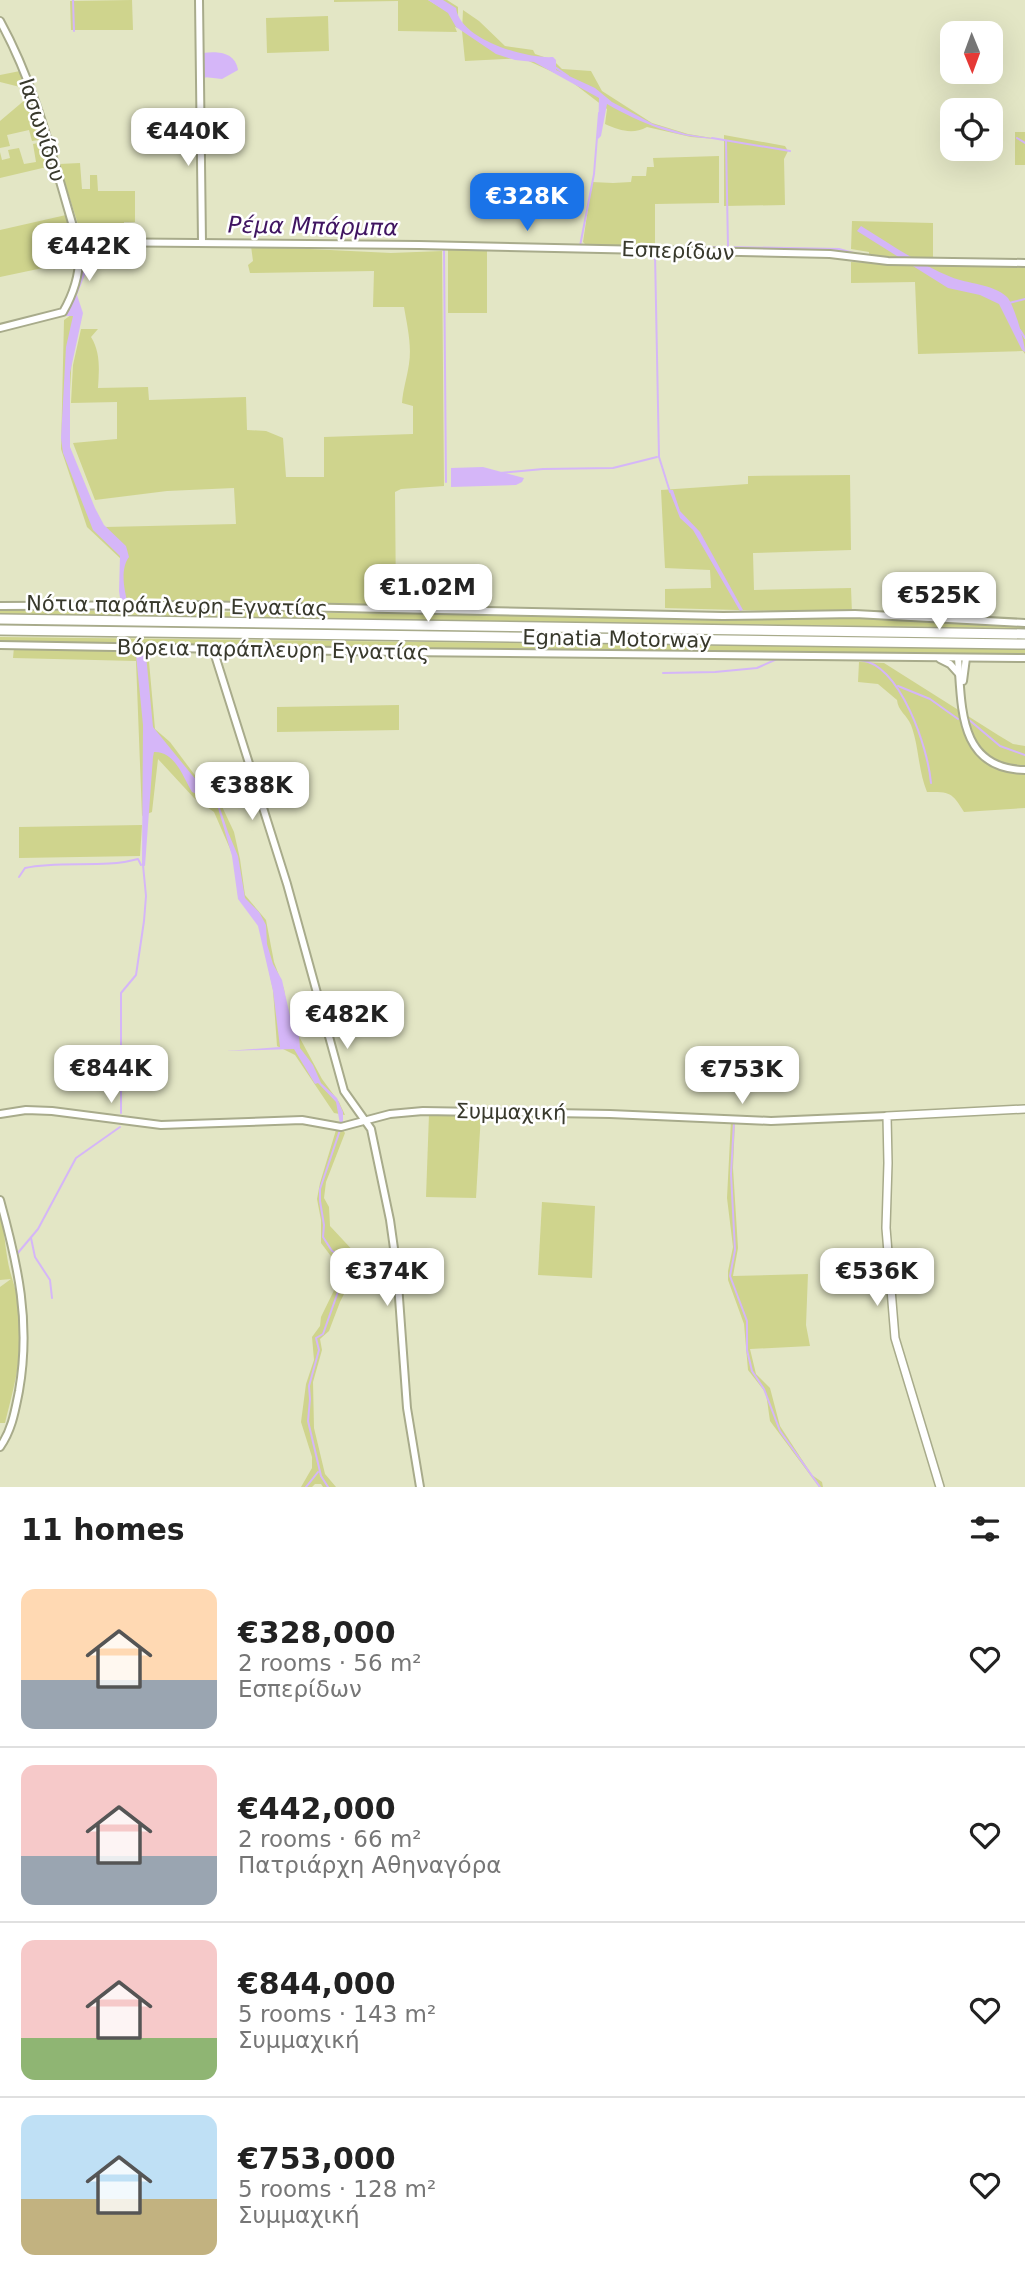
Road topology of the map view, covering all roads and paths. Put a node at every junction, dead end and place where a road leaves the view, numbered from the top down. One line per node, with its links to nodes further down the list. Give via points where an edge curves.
1 (199, 0): 4 (street)
2 (0, 21): 3 (street, Ιασωνίδου, via 42,118)
3 (78, 242): 4 (street, Εσπερίδων); 6 (street, Ιασωνίδου, via 78,271 63,313)
4 (202, 242): 5 (street, Εσπερίδων, via 830,254 888,261)
5 (1025, 263)
6 (0, 328)
7 (0, 606): 9 (street, Νότια παράπλευρη Εγνατίας, via 855,614)
8 (0, 619): 11 (highway, Egnatia Motorway)
9 (1025, 623)
10 (0, 629): 13 (highway, Egnatia Motorway)
11 (1025, 634)
12 (0, 645): 14 (street, Βόρεια παράπλευρη Εγνατίας)
13 (1025, 645)
14 (213, 649): 15 (street, Βόρεια παράπλευρη Εγνατίας); 24 (street, via 287,884 344,1091)
15 (939, 658): 16 (street, Βόρεια παράπλευρη Εγνατίας); 18 (street)
16 (962, 658): 17 (street, Βόρεια παράπλευρη Εγνατίας); 18 (street); 19 (street)
17 (1025, 658)
18 (959, 674): 19 (street)
19 (961, 692): 20 (street, via 962,719 976,747 1002,767)
20 (1025, 770)
21 (1025, 1109): 23 (main road, Συμμαχική)
22 (0, 1114): 24 (street, Συμμαχική, via 32,1110 161,1125 303,1120 341,1128)
23 (887, 1116): 24 (street, Συμμαχική, via 771,1121 423,1111); 28 (main road, via 886,1228 895,1338)
24 (366, 1120): 27 (street, via 395,1252 407,1408)
25 (0, 1199): 26 (street, via 21,1293 25,1338 13,1421)
26 (0, 1447)
27 (420, 1487)
28 (940, 1487)

